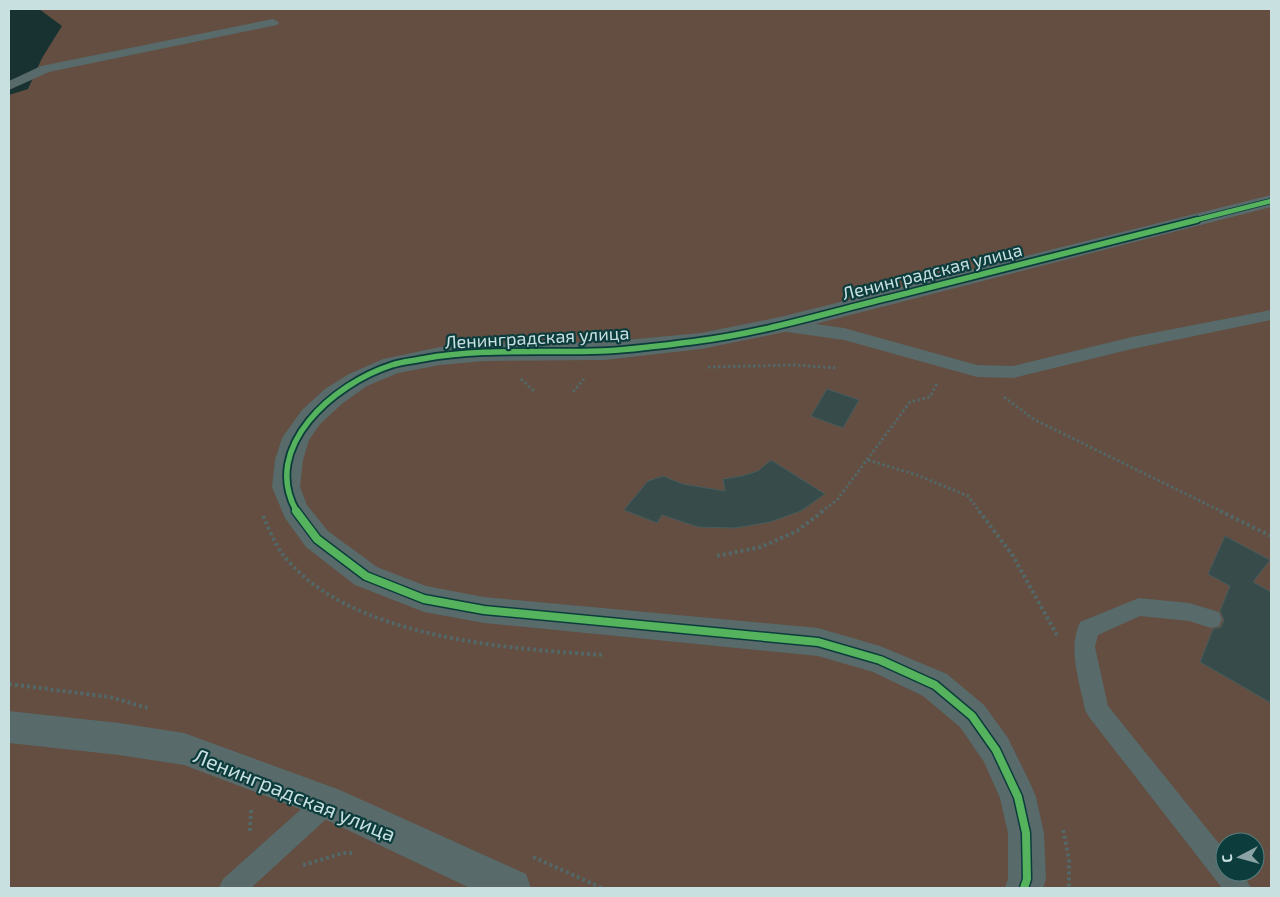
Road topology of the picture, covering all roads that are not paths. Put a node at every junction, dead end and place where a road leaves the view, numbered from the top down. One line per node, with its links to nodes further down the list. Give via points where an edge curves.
1 (273, 23): 2 (lane, via 45,69)
2 (9, 86)
3 (1271, 202): 5 (street, Ленинградская улица)
4 (1271, 315): 5 (lane, via 1132,343 1013,372 977,370 844,334)
5 (780, 325): 12 (street, Ленинградская улица, via 701,340 604,351 485,352 392,365 358,380 311,417 296,438 288,460 286,487 295,510 317,540 366,576 424,599 484,610 818,642 880,660 935,685 972,716 996,750 1018,797 1026,833 1027,879)
6 (1210, 619): 9 (lane, via 1189,612 1139,606 1088,629 1084,647 1098,710)
7 (9, 727): 8 (street, Ленинградская улица, via 184,749)
8 (327, 802): 10 (lane); 11 (street, Ленинградская улица)
9 (1215, 859)
10 (232, 888)
11 (512, 888)
12 (1024, 888)

